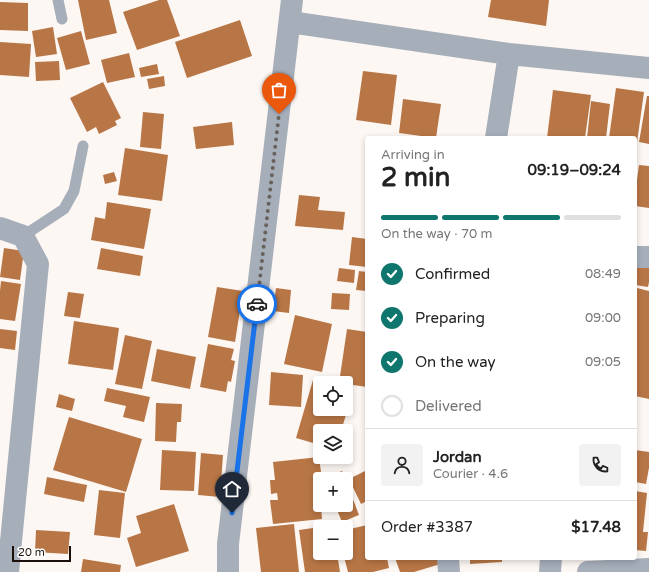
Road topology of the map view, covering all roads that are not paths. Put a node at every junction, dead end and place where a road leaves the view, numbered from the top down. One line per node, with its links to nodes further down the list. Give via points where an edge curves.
1 (58, 0): 3 (lane)
2 (292, 0): 4 (street)
3 (62, 19)
4 (290, 22): 5 (street); 17 (street, via 228,544)
5 (509, 54): 6 (street); 7 (street)
6 (649, 68)
7 (496, 136)
8 (84, 146): 10 (lane, via 74,191 64,210)
9 (0, 228): 10 (street)
10 (23, 236): 16 (street, via 38,264)
11 (649, 256): 12 (street)
12 (637, 257)
13 (448, 560): 18 (street)
14 (551, 560): 19 (street)
15 (649, 569): 20 (street)
16 (8, 572)
17 (228, 572)
18 (449, 572)
19 (550, 572)
20 (588, 572)

